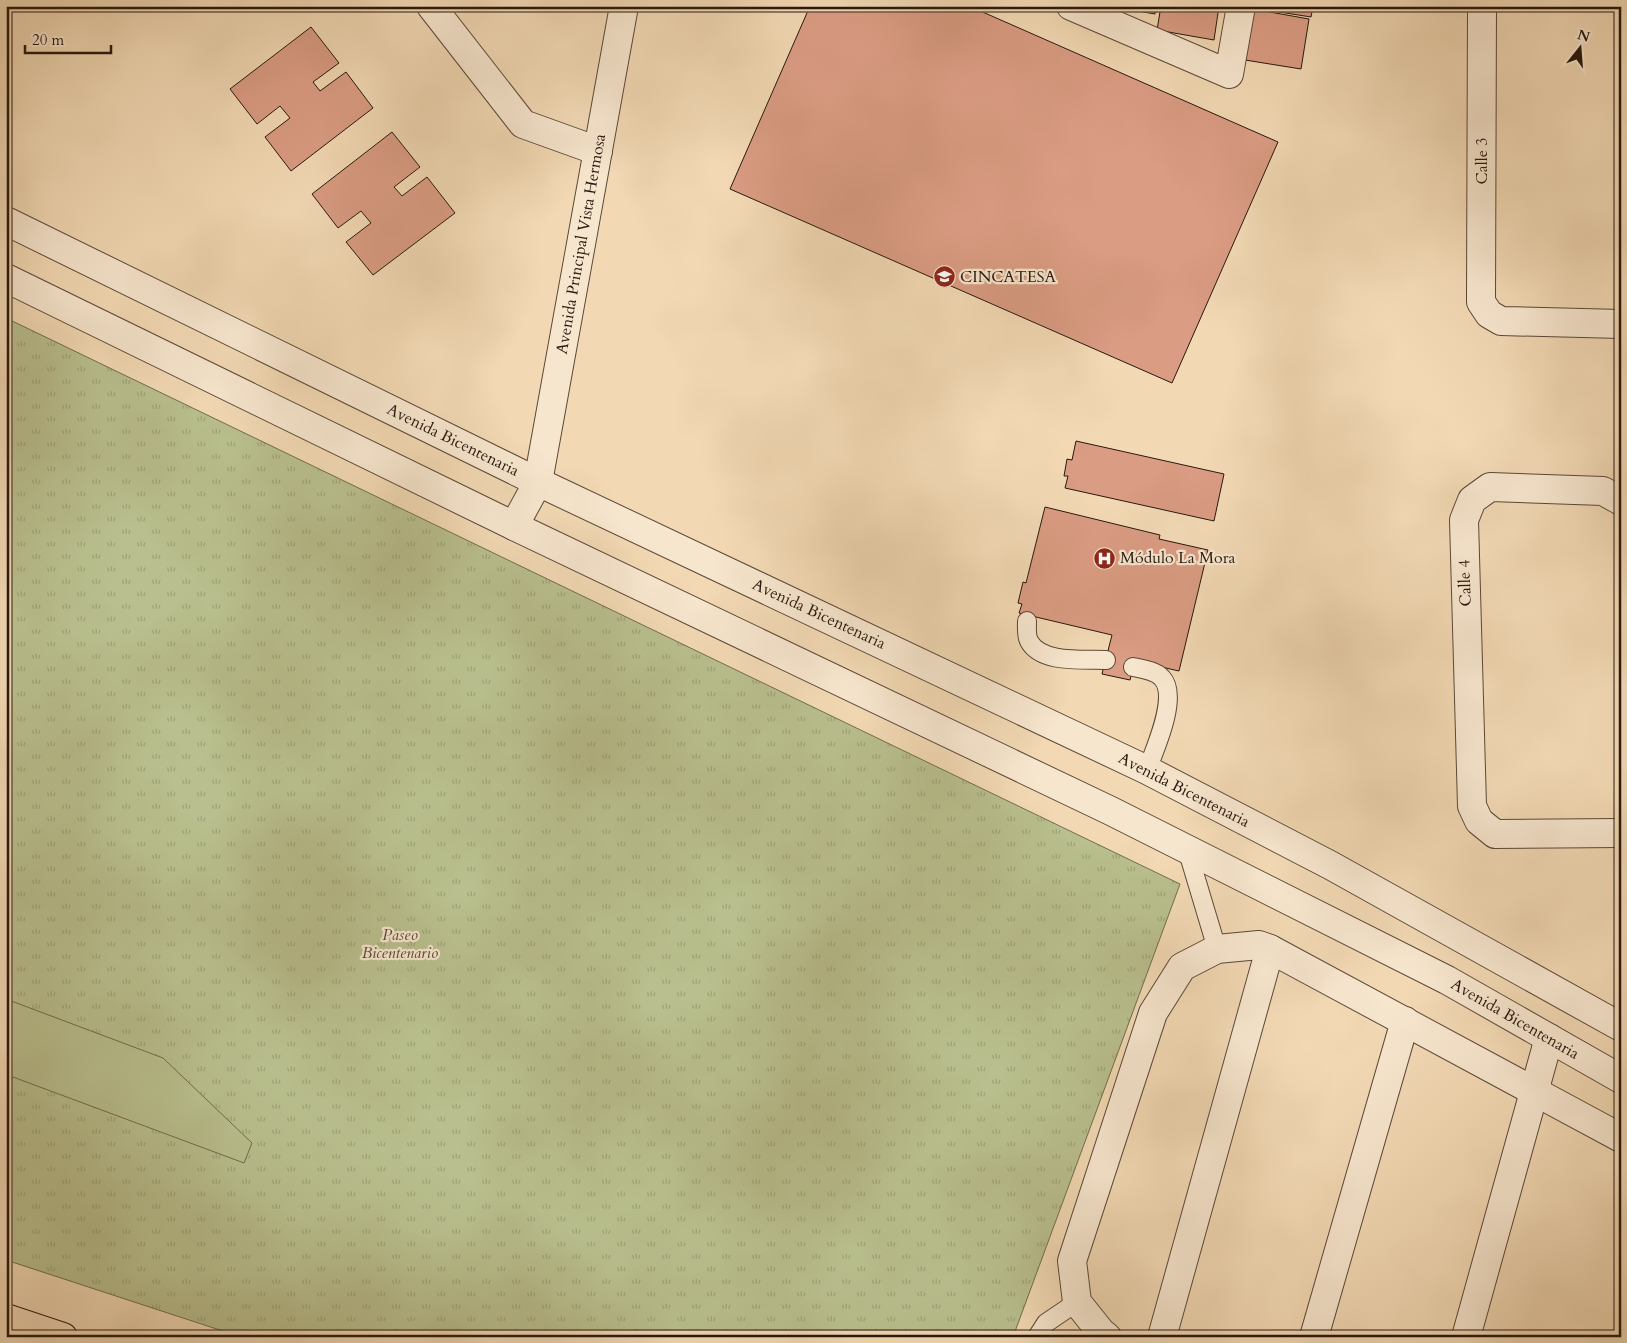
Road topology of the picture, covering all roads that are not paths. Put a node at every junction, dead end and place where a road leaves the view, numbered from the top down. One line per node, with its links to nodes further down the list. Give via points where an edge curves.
1 (431, 6): 6 (street, via 523,124)
2 (624, 6): 6 (street, Avenida Principal Vista Hermosa)
3 (1071, 6): 4 (street, via 1229,74)
4 (1241, 6)
5 (1482, 6): 9 (street, Calle 3, via 1481,302 1488,314 1501,321)
6 (598, 151): 10 (street, Avenida Principal Vista Hermosa)
7 (6, 221): 10 (street, Avenida Bicentenaria)
8 (6, 278): 12 (street, Avenida Bicentenaria)
9 (1621, 324)
10 (538, 482): 12 (street, Avenida Principal Vista Hermosa); 16 (street, Avenida Bicentenaria)
11 (1621, 501): 17 (street, Calle 4, via 1602,491 1490,487 1472,500 1464,520 1472,806 1479,821 1495,834)
12 (514, 526): 18 (street, Avenida Bicentenaria)
13 (1027, 621): 14 (lane, via 1029,640 1040,652 1058,658)
14 (1106, 660)
15 (1134, 667): 16 (lane, via 1162,678 1169,698)
16 (1147, 770): 22 (street, Avenida Bicentenaria, via 1330,865)
17 (1621, 833)
18 (1187, 849): 19 (lane); 23 (street, Avenida Bicentenaria, via 1447,980)
19 (1217, 949): 20 (street, via 1259,945); 27 (street, via 1182,967 1153,1013 1072,1261)
20 (1270, 949): 21 (street); 32 (street)
21 (1405, 1020): 25 (street); 33 (street)
22 (1621, 1027)
23 (1548, 1038): 24 (street, Avenida Bicentenaria); 25 (street)
24 (1621, 1079)
25 (1535, 1091): 26 (street); 34 (street)
26 (1621, 1138)
27 (1077, 1302): 30 (lane, via 1046,1323); 31 (street)
28 (6, 1318): 29 (highway)
29 (63, 1337)
30 (1037, 1337)
31 (1107, 1337)
32 (1162, 1337)
33 (1314, 1337)
34 (1466, 1337)

